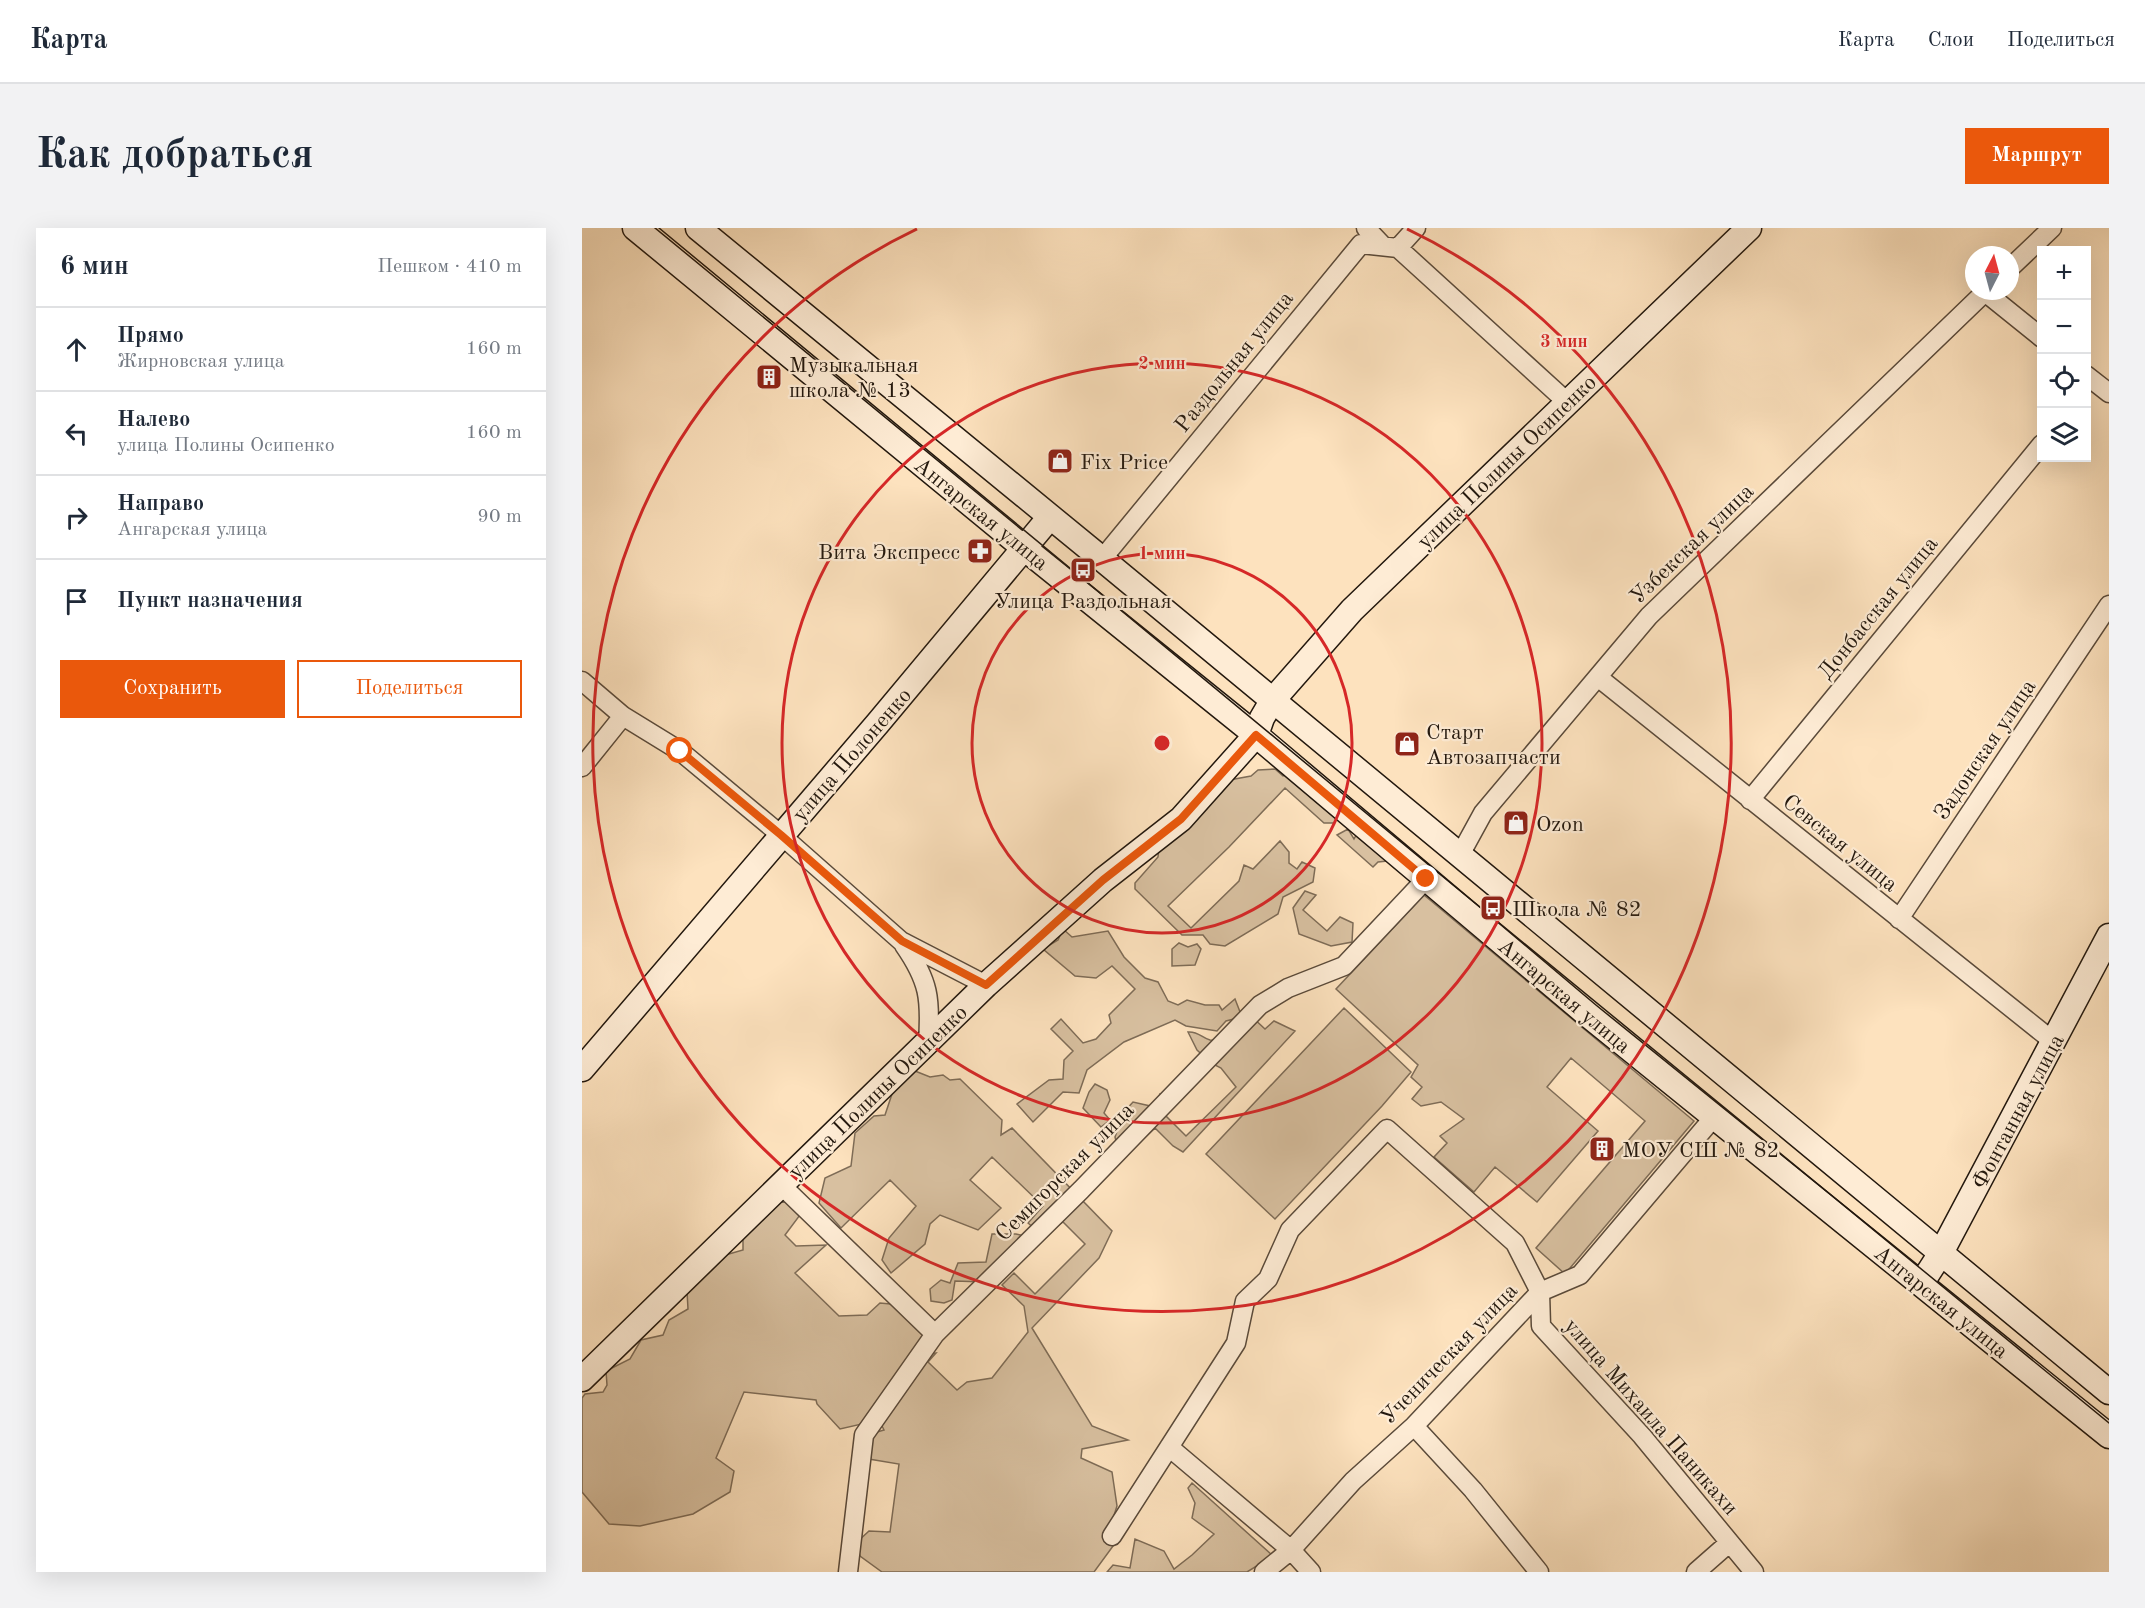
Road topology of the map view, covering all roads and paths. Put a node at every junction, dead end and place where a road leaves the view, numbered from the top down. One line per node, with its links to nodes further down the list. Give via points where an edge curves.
1 (635, 228): 17 (main road, Ангарская улица)
2 (698, 228): 16 (main road, Ангарская улица)
3 (1366, 228): 7 (street)
4 (1416, 228): 7 (street)
5 (1749, 228): 14 (main road, улица Полины Осипенко)
6 (2052, 228): 8 (street)
7 (1391, 247): 14 (street); 18 (street, Раздольная улица, via 1360,244)
8 (2019, 259)
9 (1976, 300): 20 (street, Узбекская улица, via 1649,616)
10 (1996, 300): 11 (street)
11 (2037, 334)
12 (2091, 381): 13 (street)
13 (2109, 393)
14 (1567, 402): 22 (main road, улица Полины Осипенко, via 1352,609)
15 (2037, 450): 26 (street, Донбасская улица)
16 (1050, 517): 17 (main road, улица Полоненко); 18 (main road, Ангарская улица)
17 (1024, 548): 24 (main road, Ангарская улица); 27 (main road, улица Полоненко)
18 (1102, 559): 22 (main road, Ангарская улица)
19 (2109, 605): 30 (street, Задонская улица)
20 (1599, 678): 26 (street, Севская улица); 28 (street, Узбекская улица, via 1483,813)
21 (582, 681): 23 (street)
22 (1272, 701): 24 (main road, улица Полины Осипенко); 28 (main road, Ангарская улица)
23 (623, 716): 25 (street); 27 (street, via 680,751)
24 (1256, 735): 29 (main road, Ангарская улица); 33 (main road, улица Полины Осипенко, via 1181,819 1103,880)
25 (582, 766)
26 (1750, 800): 30 (street, Севская улица)
27 (781, 835): 32 (street); 36 (main road, улица Полоненко)
28 (1460, 855): 39 (main road, Ангарская улица)
29 (1426, 879): 37 (main road, Ангарская улица); 42 (street, Семигорская улица, via 1344,966 1288,988 1260,1005)
30 (1899, 919): 35 (street, Севская улица)
31 (2109, 936): 35 (main road, Фонтанная улица)
32 (902, 941): 33 (street); 34 (street, via 918,964 928,990)
33 (986, 985): 34 (main road, улица Полины Осипенко)
34 (928, 1042): 38 (main road, улица Полины Осипенко)
35 (2054, 1042): 39 (main road, Фонтанная улица)
36 (582, 1069)
37 (1714, 1117): 40 (main road, Ангарская улица); 41 (street, Ученическая улица, via 1580,1275)
38 (781, 1185): 42 (street); 43 (main road, улица Полины Осипенко)
39 (1941, 1253): 40 (main road, Фонтанная улица); 44 (main road, Ангарская улица)
40 (1921, 1284): 46 (main road, Ангарская улица)
41 (1540, 1292): 45 (street, Ученическая улица); 47 (street, улица Михаила Паникахи, via 1515,1243 1387,1129 1290,1230 1268,1279 1245,1301 1236,1343); 49 (street, улица Михаила Паникахи, via 1541,1326 1642,1436)
42 (935, 1334): 51 (street, Семигорская улица, via 864,1435)
43 (582, 1379)
44 (2109, 1392)
45 (1414, 1426): 50 (street, Ученическая улица, via 1353,1481); 54 (street, via 1473,1490)
46 (2109, 1436)
47 (1169, 1447): 48 (street); 50 (street)
48 (1112, 1536)
49 (1729, 1543): 55 (street); 56 (street, улица Михаила Паникахи)
50 (1291, 1550): 52 (street, Ученическая улица); 53 (street)
51 (848, 1572)
52 (1264, 1572)
53 (1311, 1572)
54 (1539, 1572)
55 (1696, 1572)
56 (1754, 1572)

